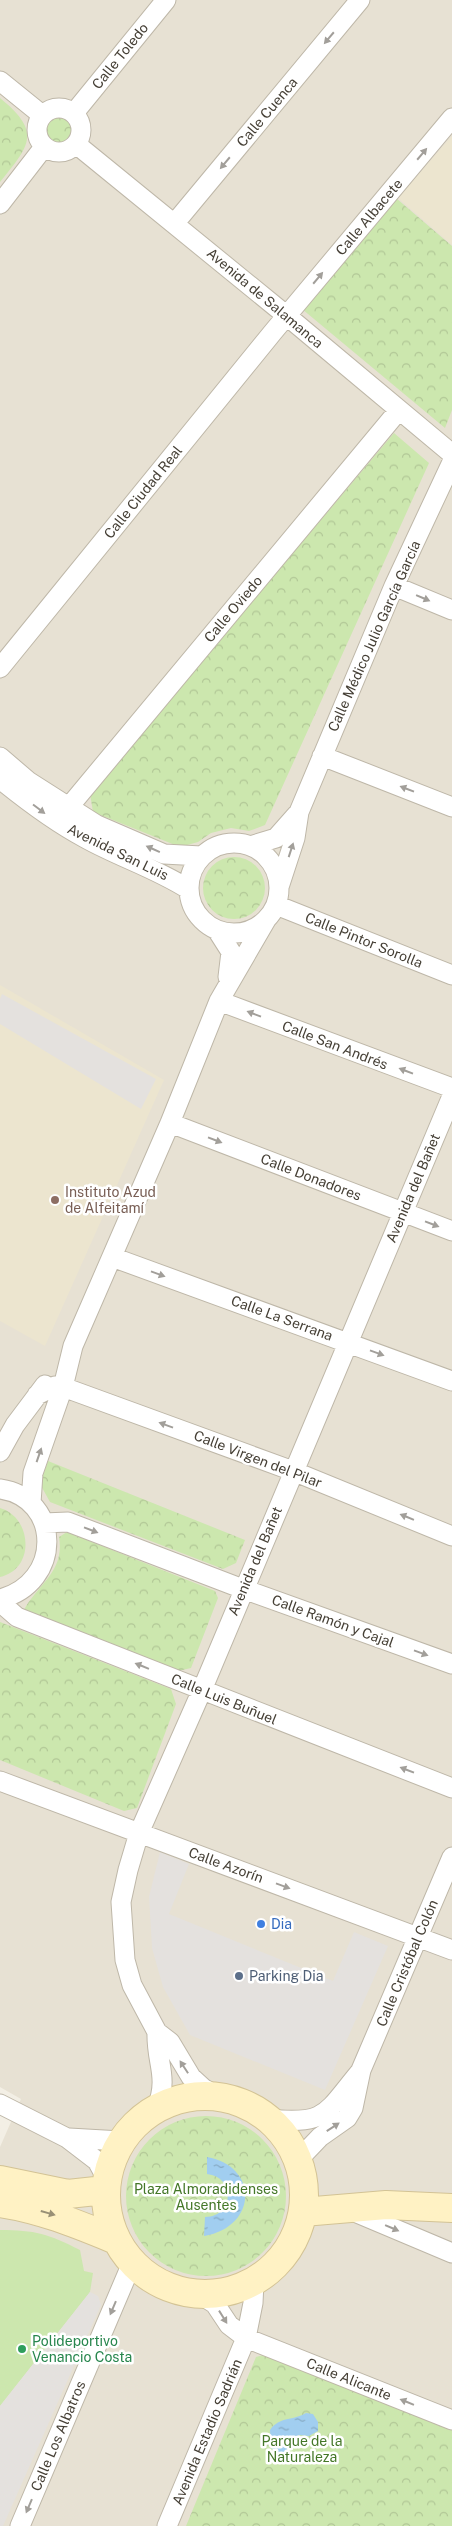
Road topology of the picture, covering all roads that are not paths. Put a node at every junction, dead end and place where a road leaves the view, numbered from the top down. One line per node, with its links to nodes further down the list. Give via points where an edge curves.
1 (166, 0): 4 (street, Calle Toledo)
2 (360, 0): 10 (street, Calle Cuenca, one-way to 10)
3 (0, 81): 5 (street)
4 (74, 112): 5 (street, via 57,107); 7 (street, via 81,128)
5 (42, 115): 8 (street, via 37,123 37,132)
6 (452, 118): 11 (street, Calle Albacete, one-way to 6)
7 (76, 144): 8 (street, via 61,152 52,152); 10 (street, Avenida de Salamanca)
8 (44, 147): 9 (street)
9 (0, 204)
10 (174, 224): 11 (street, Avenida de Salamanca)
11 (286, 316): 12 (street, Avenida de Salamanca); 17 (street, Calle Ciudad Real)
12 (399, 410): 13 (street, Avenida de Salamanca); 22 (street, Calle Oviedo)
13 (452, 454)
14 (452, 462): 15 (street, Calle Médico Julio García García)
15 (394, 586): 16 (street, one-way to 16); 18 (street, Calle Médico Julio García García)
16 (452, 610)
17 (0, 668)
18 (322, 756): 21 (street, one-way to 18); 23 (street, Calle Médico Julio García García)
19 (0, 757): 22 (street, Avenida San Luis)
20 (0, 780): 26 (street, Avenida San Luis, one-way to 26, via 62,825 166,875)
21 (452, 807)
22 (68, 808): 25 (street, Avenida San Luis, one-way to 22, via 164,854 97,825)
23 (299, 812): 24 (street, Calle Médico Julio García García, via 276,838); 27 (street, Calle Médico Julio García García, one-way to 23, via 295,838)
24 (250, 846): 25 (street, via 232,842 215,846); 27 (street, via 265,855 275,870)
25 (201, 856): 26 (street, via 191,872)
26 (188, 889): 28 (street, via 192,906 202,921)
27 (274, 904): 28 (street, via 252,930 235,934); 29 (street, Calle Pintor Sorolla); 30 (street, Calle Médico Julio García García)
28 (217, 930): 30 (street, Calle Médico Julio García García, via 231,952)
29 (452, 974)
30 (228, 983): 31 (street, Calle Médico Julio García García)
31 (219, 1001): 32 (street, Calle San Andrés, one-way to 31); 34 (street, Calle Médico Julio García García)
32 (452, 1088)
33 (452, 1096): 35 (street, Avenida del Bañet)
34 (170, 1123): 35 (street, Calle Donadores, one-way to 35); 37 (street, Calle Médico Julio García García)
35 (403, 1213): 36 (street, Calle Donadores, one-way to 36); 38 (street, Avenida del Bañet)
36 (452, 1231)
37 (112, 1257): 38 (street, Calle La Serrana, one-way to 38); 39 (street, Calle Médico Julio García García)
38 (348, 1342): 40 (street, Calle La Serrana, one-way to 40); 44 (street, Avenida del Bañet)
39 (73, 1346): 41 (street, Calle Médico Julio García García); 42 (street, Calle Médico Julio García García)
40 (452, 1380)
41 (63, 1387): 42 (street, via 55,1386); 44 (street, Calle Virgen del Pilar, one-way to 41); 46 (street, Calle Médico Julio García García, one-way to 41, via 33,1473)
42 (37, 1395): 43 (street, Calle Médico Julio García García)
43 (0, 1452)
44 (294, 1471): 48 (street, Calle Virgen del Pilar, one-way to 44); 49 (street, Avenida del Bañet)
45 (0, 1488): 46 (street, via 10,1490)
46 (31, 1503): 47 (street)
47 (44, 1523): 49 (street, Calle Ramón y Cajal, one-way to 49, via 68,1522); 50 (street, via 48,1540 46,1557 39,1573 28,1586)
48 (452, 1536)
49 (243, 1589): 51 (street, Calle Ramón y Cajal, one-way to 51); 52 (street, Avenida del Bañet)
50 (0, 1601): 52 (street, Calle Luis Buñuel, one-way to 50, via 17,1617)
51 (452, 1664)
52 (202, 1690): 54 (street, Calle Luis Buñuel, one-way to 52); 55 (street, Avenida del Bañet)
53 (0, 1782): 55 (street, Calle Azorín)
54 (452, 1788)
55 (139, 1832): 57 (street, Calle Azorín, one-way to 57); 59 (street, Avenida del Bañet, via 121,1902 124,1960 132,1985)
56 (452, 1857): 57 (street, Calle Cristóbal Colón)
57 (418, 1937): 58 (street, Calle Azorín); 60 (street, Calle Cristóbal Colón)
58 (452, 1950)
59 (157, 2032): 61 (street, Avenida del Bañet, one-way to 59, via 191,2077 170,2042); 63 (street, Avenida del Bañet, via 156,2049 164,2090)
60 (361, 2070): 64 (street, Calle Cristóbal Colón, via 332,2108 317,2118 297,2122); 67 (street, Calle Cristóbal Colón, one-way to 60, via 320,2137 347,2118)
61 (217, 2096): 63 (main road, via 190,2097); 64 (main road, via 244,2104)
62 (0, 2104): 65 (street)
63 (157, 2108): 66 (main road, via 143,2116)
64 (269, 2119): 67 (main road, via 286,2138)
65 (67, 2138): 66 (street); 69 (street, via 97,2161)
66 (121, 2141): 69 (main road, via 112,2159)
67 (301, 2172): 71 (main road); 74 (main road)
68 (0, 2180): 69 (main road, via 68,2194)
69 (106, 2184): 75 (main road, via 107,2215)
70 (0, 2203): 75 (main road, one-way to 75, via 68,2219)
71 (386, 2205): 72 (main road); 73 (main road)
72 (452, 2208)
73 (347, 2209): 74 (main road); 76 (street, one-way to 76)
74 (303, 2212): 78 (main road, via 294,2240 277,2264)
75 (116, 2240): 77 (main road)
76 (452, 2253)
77 (132, 2263): 79 (main road, via 164,2286); 82 (street, Calle Los Albatros, one-way to 82)
78 (254, 2282): 79 (main road, via 229,2292); 80 (street, Avenida Estadio Sadrián)
79 (201, 2295): 80 (street, one-way to 80, via 215,2304 229,2325)
80 (246, 2338): 81 (street, Calle Alicante, one-way to 80); 83 (street, Avenida Estadio Sadrián)
81 (452, 2420)
82 (20, 2526)
83 (167, 2526)

